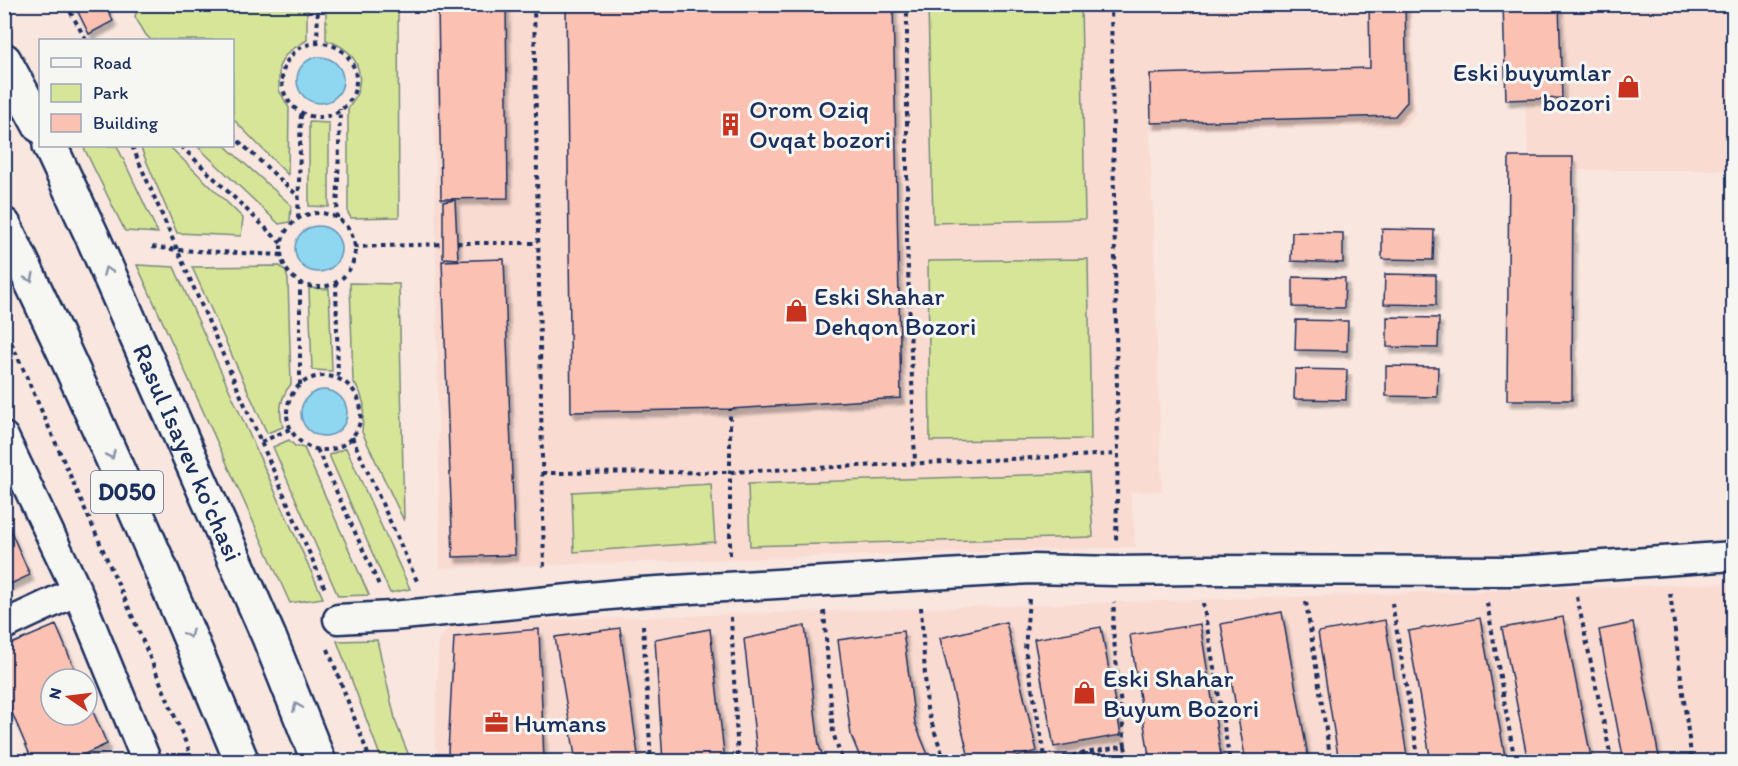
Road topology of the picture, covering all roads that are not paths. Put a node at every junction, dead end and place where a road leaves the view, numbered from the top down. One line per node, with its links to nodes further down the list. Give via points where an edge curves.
1 (4, 60): 2 (main road)
2 (39, 124)
3 (50, 147): 12 (main road, Rasul Isayev ko'chasi / D050, one-way to 3, via 269,637)
4 (4, 225): 11 (main road, D050, one-way to 11, via 167,582)
5 (5, 441): 7 (street)
6 (1734, 556): 8 (street, via 1482,571 1031,569 641,592)
7 (77, 591): 9 (street); 10 (street)
8 (338, 619)
9 (4, 625)
10 (144, 760)
11 (242, 762)
12 (319, 762)

